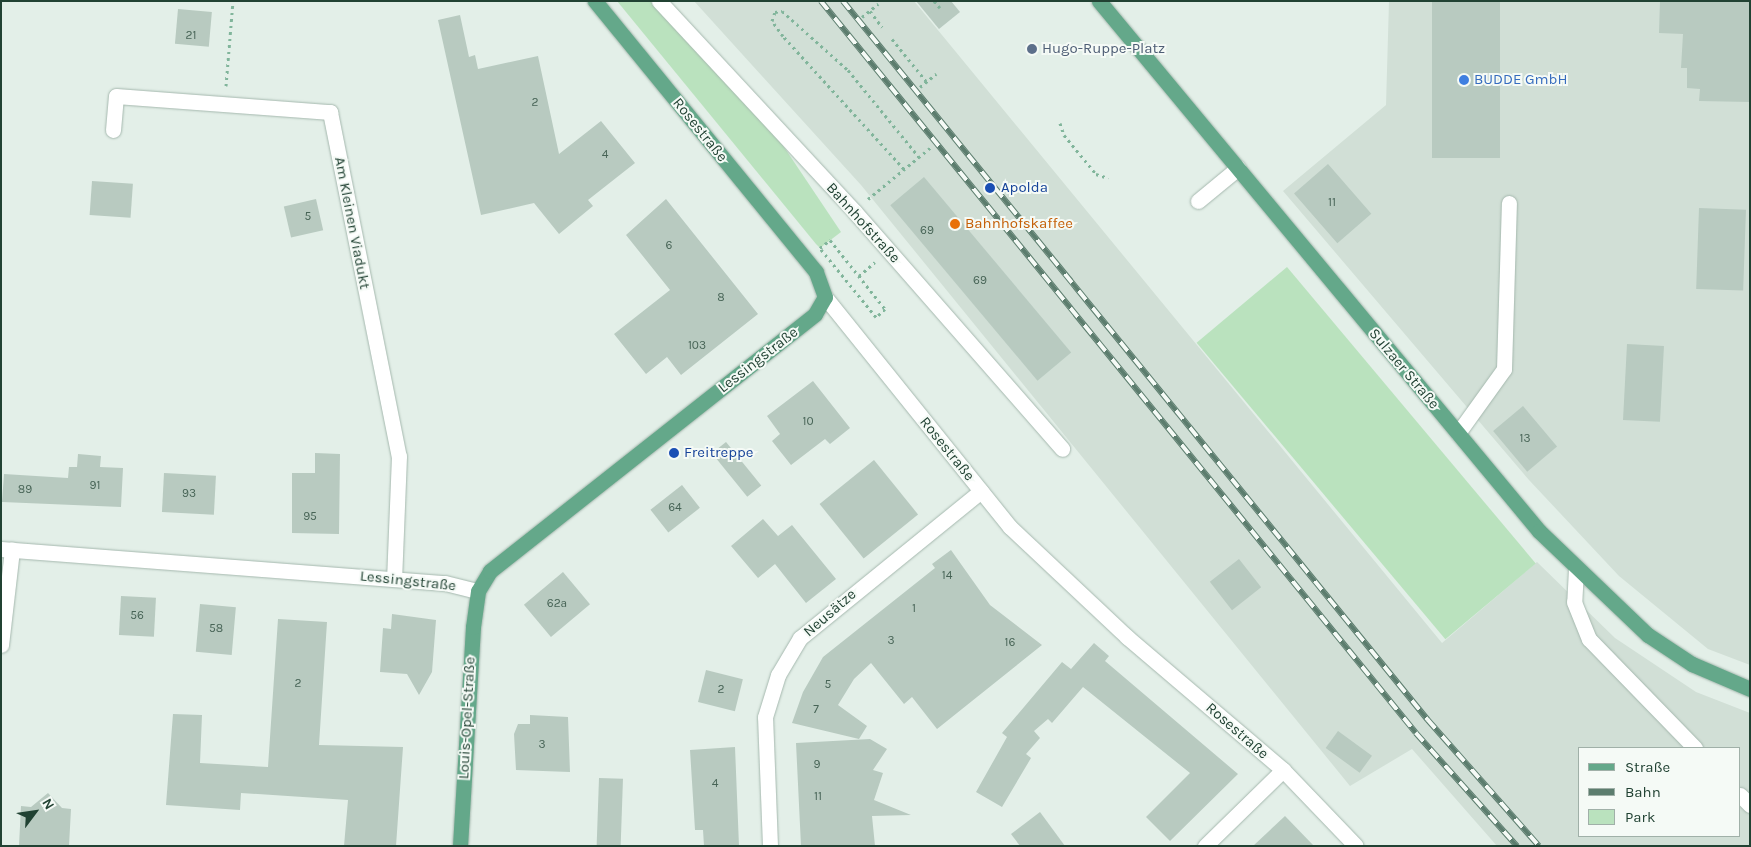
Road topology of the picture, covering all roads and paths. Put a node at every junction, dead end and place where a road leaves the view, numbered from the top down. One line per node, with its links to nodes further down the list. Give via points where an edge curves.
1 (233, 1): 15 (path)
2 (596, 1): 30 (main road, Rosestraße, via 816,272)
3 (659, 1): 25 (street, Bahnhofstraße)
4 (934, 1): 7 (path)
5 (1099, 1): 20 (main road, Sulzaer Straße)
6 (878, 4): 8 (path)
7 (940, 8)
8 (870, 11): 9 (path); 10 (path)
9 (862, 17)
10 (882, 27)
11 (892, 39): 13 (path)
12 (936, 74): 13 (path)
13 (926, 81): 14 (path)
14 (920, 87)
15 (225, 104): 17 (street, Am Kleinen Viadukt, via 116,96); 36 (street, Am Kleinen Viadukt, via 330,112 399,456)
16 (1060, 123): 22 (path, via 1064,135 1096,174)
17 (114, 130)
18 (931, 147): 19 (path)
19 (919, 157): 21 (path); 21 (path, via 848,70 782,11 775,12 772,21 783,36)
20 (1238, 168): 23 (street); 31 (main road, Sulzaer Straße)
21 (904, 170): 25 (path)
22 (1108, 178)
23 (1198, 201)
24 (1510, 203): 31 (street, via 1504,369)
25 (854, 211): 32 (street, Bahnhofstraße)
26 (820, 248): 29 (path, via 830,240)
27 (874, 263): 29 (path)
28 (836, 267): 29 (path, via 876,317 885,309)
29 (859, 276)
30 (826, 297): 33 (street, Rosestraße); 37 (main road, Lessingstraße, via 815,314 490,571)
31 (1458, 433): 35 (main road, Sulzaer Straße)
32 (1062, 449)
33 (981, 491): 41 (street, Rosestraße, via 1010,527 1127,636); 45 (street, Neusätze, via 800,638 778,675 765,717)
34 (6, 550): 36 (street, Lessingstraße); 38 (street)
35 (1576, 569): 39 (main road, Sulzaer Straße, via 1648,636 1692,664); 40 (street, via 1574,602 1589,639)
36 (394, 579): 37 (street, Lessingstraße, via 445,582)
37 (478, 591): 44 (main road, Louis-Opel-Straße)
38 (1, 645)
39 (1750, 689)
40 (1694, 747)
41 (1283, 770): 46 (street); 47 (street, Rosestraße)
42 (1741, 796): 43 (street)
43 (1750, 805)
44 (460, 846)
45 (770, 846)
46 (1205, 846)
47 (1356, 846)

